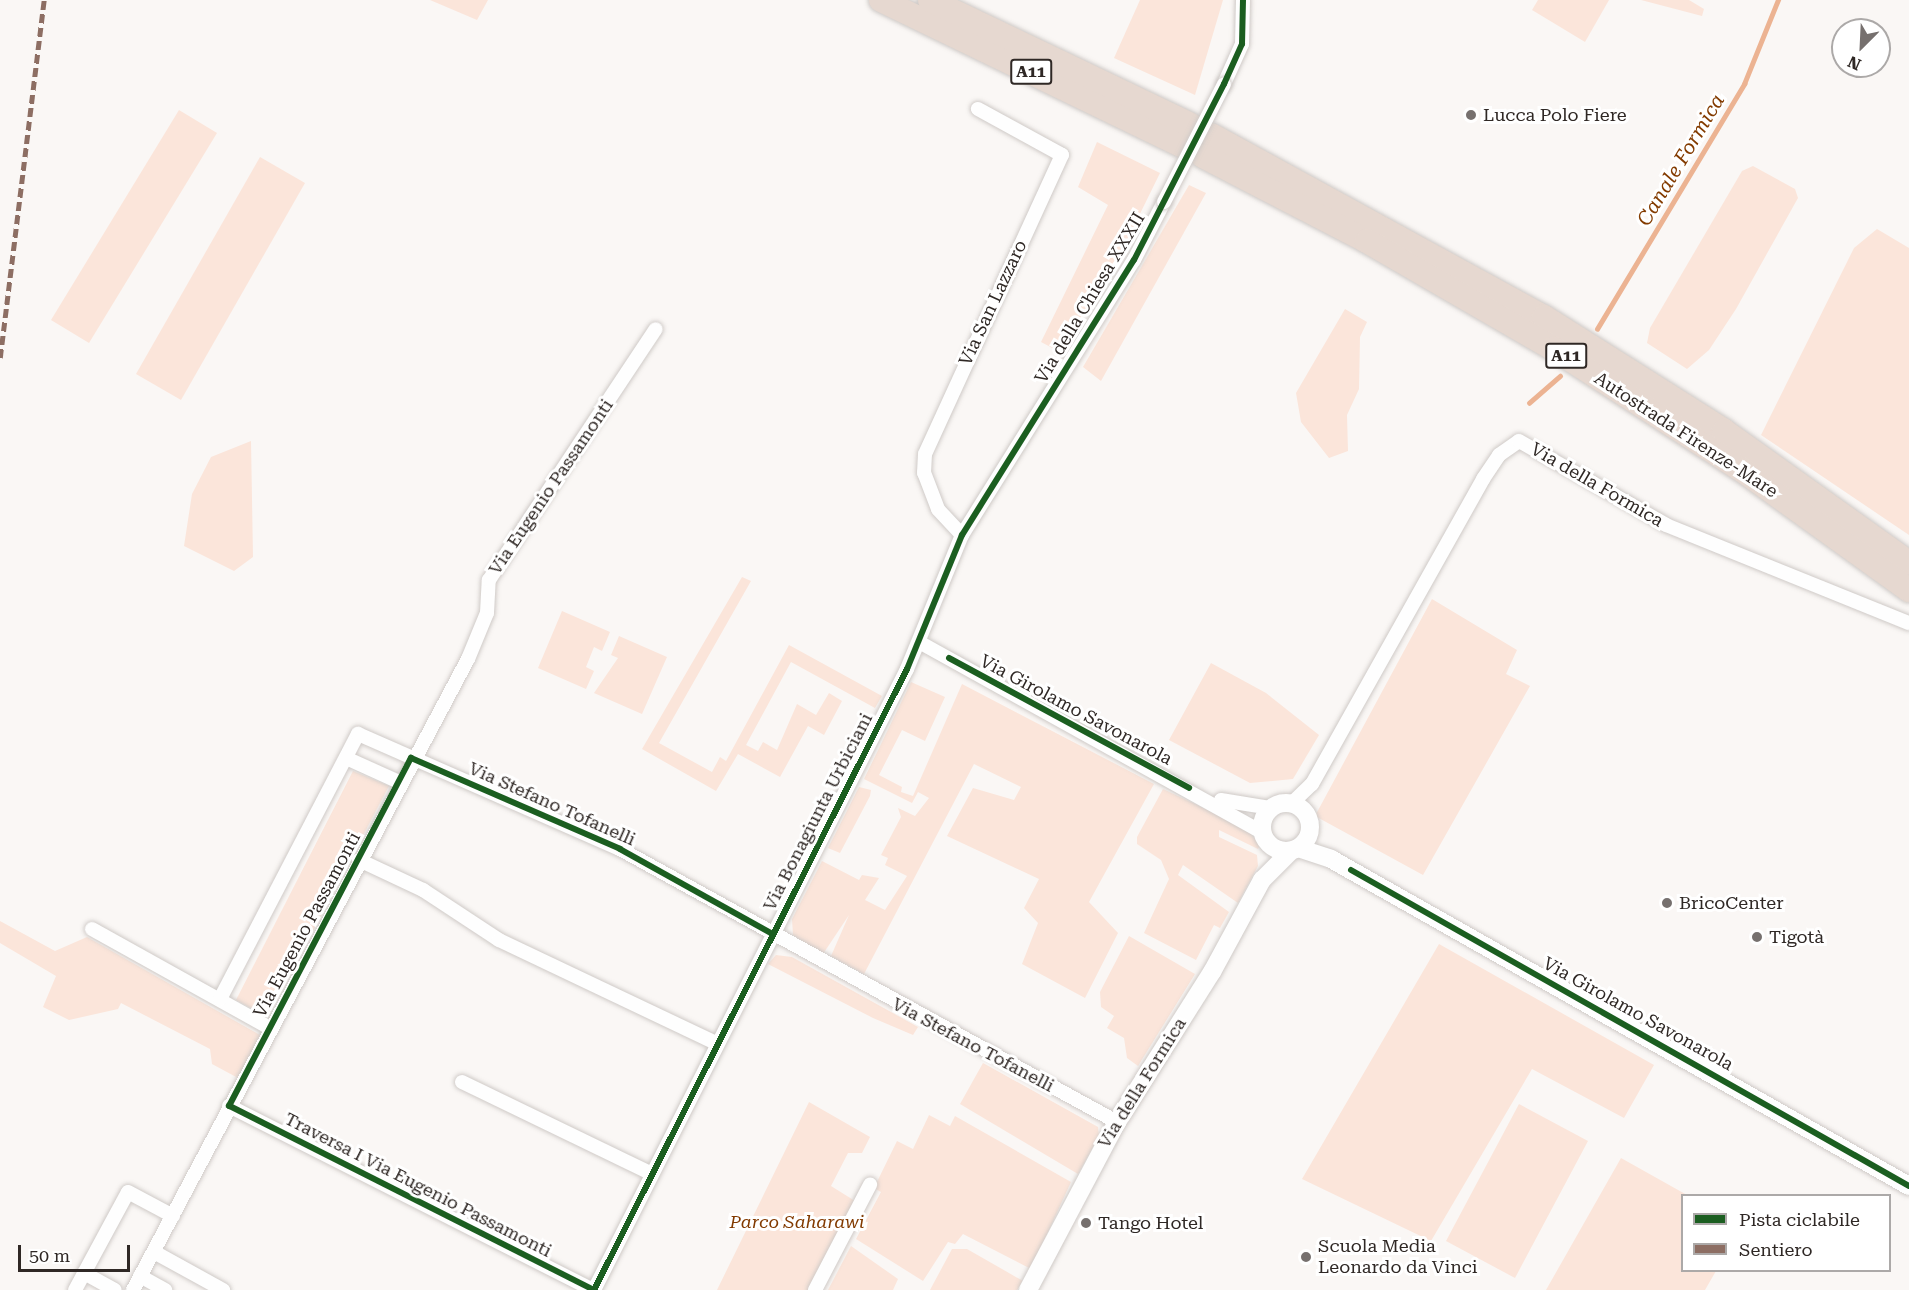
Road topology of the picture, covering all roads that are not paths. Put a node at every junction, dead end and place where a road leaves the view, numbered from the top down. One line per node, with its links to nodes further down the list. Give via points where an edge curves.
1 (881, 0): 5 (highway, Autostrada Firenze-Mare / A11)
2 (930, 0): 5 (highway, Autostrada Firenze-Mare / A11)
3 (1243, 0): 7 (street, Via della Chiesa XXXII, bridge, via 1242,44 1134,261)
4 (978, 109): 7 (street, Via San Lazzaro, via 1062,155 925,454 924,473 938,508)
5 (1196, 140): 8 (highway, Autostrada Firenze-Mare / A11, via 1544,317 1724,431); 9 (highway, Autostrada Firenze-Mare / A11, via 1554,349 1742,470)
6 (656, 329): 13 (street, Via Eugenio Passamonti, via 489,580 477,639)
7 (962, 535): 11 (street, Via Bonagiunta Urbiciani)
8 (1909, 563)
9 (1909, 590)
10 (1909, 623): 16 (street, Via della Formica, via 1666,525 1519,441 1499,455 1483,479 1312,784)
11 (919, 642): 15 (street, Via Girolamo Savonarola); 25 (street, Via Bonagiunta Urbiciani)
12 (346, 758): 13 (street, Via Stefano Tofanelli, via 358,734); 14 (street); 26 (street)
13 (411, 758): 14 (street, Via Eugenio Passamonti); 25 (street, Via Stefano Tofanelli, via 620,849)
14 (399, 782): 21 (street, Via Eugenio Passamonti)
15 (1204, 796): 17 (street, Via Girolamo Savonarola); 19 (street, Via Girolamo Savonarola)
16 (1291, 804): 17 (street); 18 (street, via 1303,811)
17 (1271, 808): 19 (street)
18 (1310, 831): 20 (street); 22 (street, Via Girolamo Savonarola)
19 (1264, 837): 20 (street); 23 (street, Via della Formica)
20 (1294, 850): 22 (street, Via Girolamo Savonarola); 23 (street, Via della Formica)
21 (359, 860): 27 (street, Via Eugenio Passamonti); 28 (street, via 433,895 499,940)
22 (1337, 862): 23 (street, via 1301,856); 34 (street, Via Girolamo Savonarola)
23 (1262, 880): 31 (street, Via della Formica, via 1212,972)
24 (92, 929): 26 (street)
25 (773, 934): 28 (street, Via Bonagiunta Urbiciani); 31 (street, Via Stefano Tofanelli)
26 (220, 999): 27 (street)
27 (270, 1028): 30 (street, Via Eugenio Passamonti)
28 (714, 1042): 32 (street, Via Bonagiunta Urbiciani)
29 (462, 1082): 32 (street)
30 (230, 1106): 35 (street, Via Eugenio Passamonti); 44 (street, Traversa I Via Eugenio Passamonti)
31 (1117, 1122): 46 (street, Via della Formica)
32 (650, 1173): 44 (street, Via Bonagiunta Urbiciani)
33 (870, 1185): 45 (street)
34 (1909, 1186)
35 (173, 1216): 36 (street, Via Eugenio Passamonti); 37 (street, via 128,1192)
36 (154, 1252): 38 (street, Via Eugenio Passamonti); 43 (street)
37 (84, 1273): 39 (street); 40 (street)
38 (140, 1276): 41 (street, Via Eugenio Passamonti); 42 (street)
39 (75, 1290)
40 (115, 1290)
41 (133, 1290)
42 (165, 1290)
43 (223, 1290)
44 (594, 1290)
45 (815, 1290)
46 (1028, 1290)

